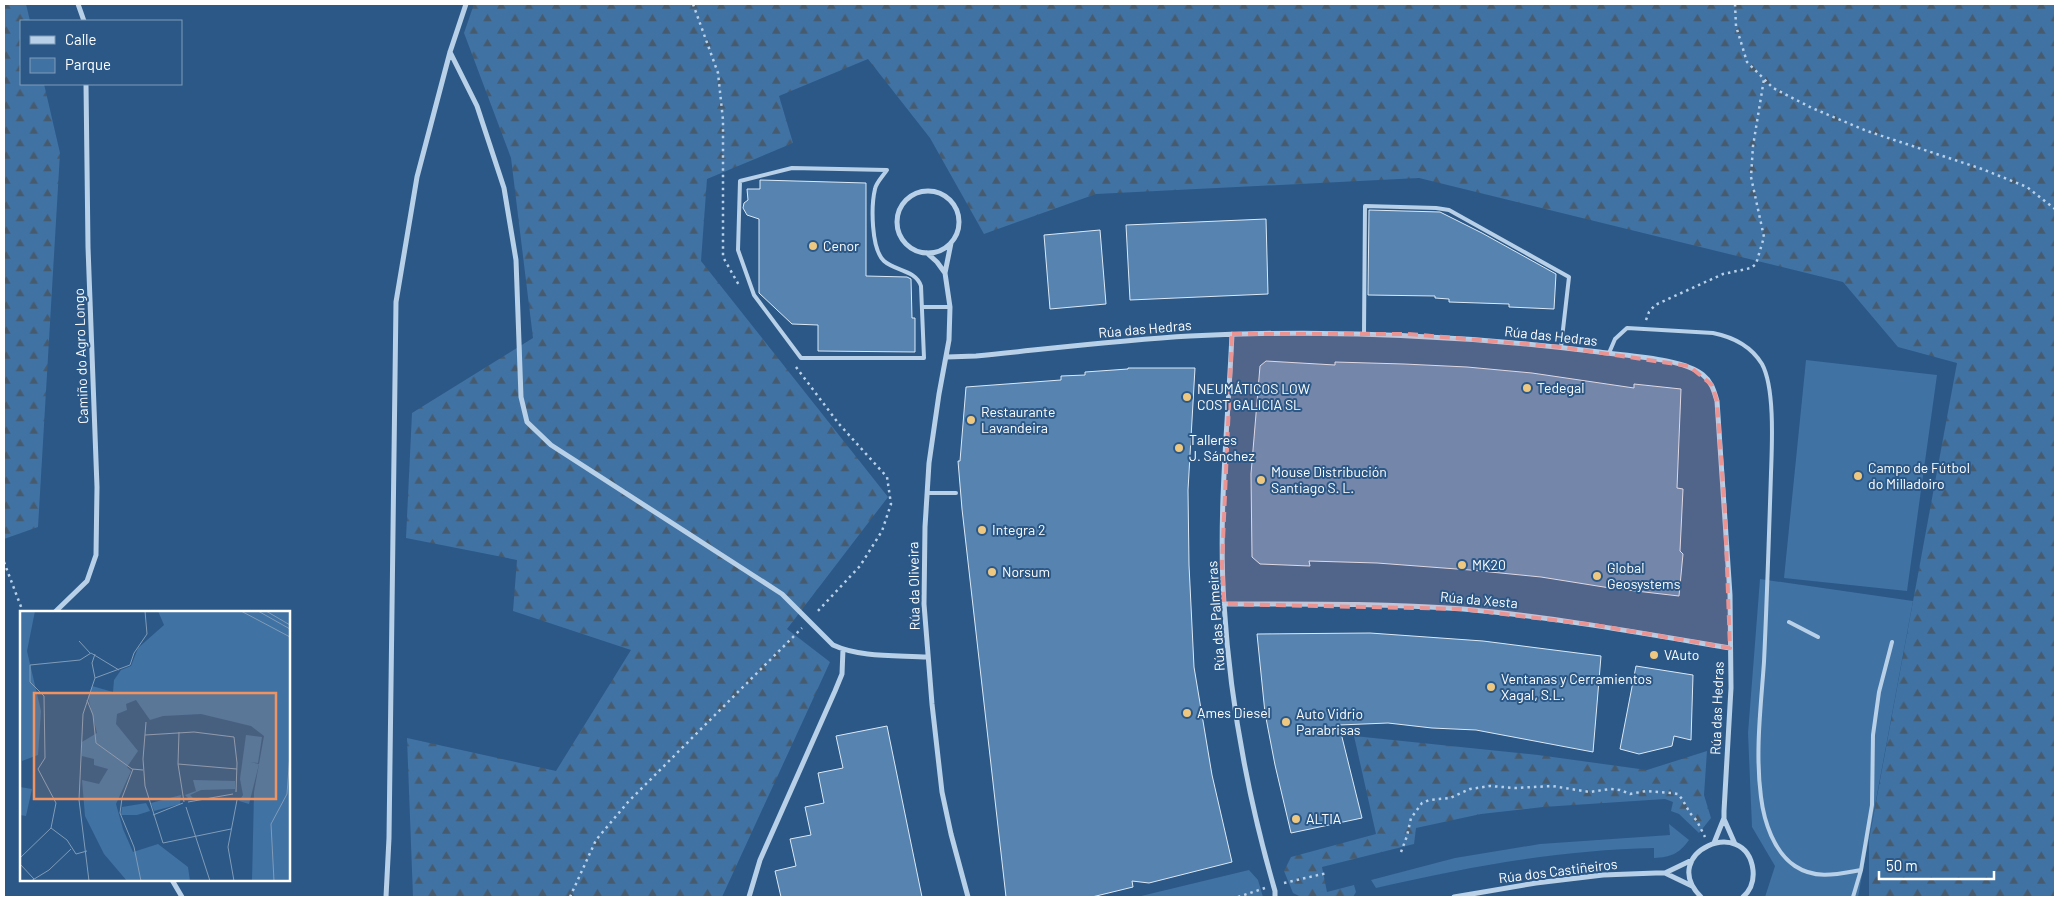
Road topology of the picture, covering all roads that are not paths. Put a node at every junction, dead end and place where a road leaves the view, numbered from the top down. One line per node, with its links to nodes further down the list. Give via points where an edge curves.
1 (78, 4): 3 (street)
2 (466, 4): 4 (street)
3 (84, 20)
4 (450, 52): 24 (street, via 477,106 504,188 516,260 522,397 528,422 552,445 782,594 833,644); 36 (street, via 417,177 396,302)
5 (86, 85): 19 (street, Camiño do Agro Longo, via 96,555 87,581)
6 (951, 243): 7 (street); 7 (street, Rúa da Oliveira, via 959,225 954,205 937,193 916,194 901,208 898,229 909,247); 8 (street, Rúa da Oliveira)
7 (927, 253): 8 (street, Rúa da Oliveira)
8 (945, 273): 9 (street, Rúa da Oliveira)
9 (950, 307): 10 (lane); 15 (street, Rúa da Oliveira)
10 (923, 308): 10 (lane, via 920,280 883,260 875,245 875,188 887,170 792,168 740,181 738,250 754,296 801,358 924,358)
11 (1364, 333): 12 (street, Rúa das Hedras); 13 (street, Rúa das Hedras); 13 (lane, via 1365,206 1436,208 1449,210 1568,277)
12 (1232, 334): 15 (street, Rúa das Hedras); 18 (street, Rúa das Palmeiras, via 1223,475)
13 (1561, 347): 14 (street, Rúa das Hedras)
14 (1609, 353): 23 (street, Rúa das Hedras, via 1689,366 1704,375 1712,385 1717,401 1725,504); 30 (lane, via 1621,332 1627,328 1644,328 1726,336 1753,352 1762,366 1770,402 1772,447 1759,717 1761,798 1773,840 1784,857 1796,867 1822,876)
15 (947, 357): 17 (street, Rúa da Oliveira, via 933,430)
16 (956, 493): 17 (lane)
17 (926, 494): 25 (street, Rúa da Oliveira, via 924,604)
18 (1224, 604): 23 (street, Rúa da Xesta, via 1358,604 1462,609 1594,625); 34 (street, Rúa das Palmeiras, via 1241,742)
19 (55, 611)
20 (1789, 622): 21 (lane)
21 (1818, 637)
22 (1892, 642): 30 (lane, via 1872,735 1872,805)
23 (1730, 648): 26 (street, Rúa das Hedras)
24 (843, 649): 25 (street); 37 (street, via 842,674 760,860)
25 (928, 657): 38 (street, Rúa da Oliveira, via 942,792)
26 (1724, 818): 27 (street, Rúa das Hedras); 28 (street, Rúa das Hedras)
27 (1711, 844): 28 (street); 29 (street, Rúa das Hedras)
28 (1735, 844): 42 (street, Rúa das Hedras, via 1748,856 1754,875)
29 (1692, 860): 31 (street, Rúa dos Castiñeiros); 33 (street)
30 (1861, 870): 43 (lane)
31 (1665, 872): 33 (street); 40 (street, Rúa dos Castiñeiros, via 1603,875)
32 (173, 881): 35 (street)
33 (1692, 886): 41 (street)
34 (1275, 894): 39 (street, Rúa das Palmeiras)
35 (182, 897)
36 (386, 897)
37 (749, 897)
38 (968, 897)
39 (1280, 897)
40 (1454, 897)
41 (1701, 897)
42 (1743, 897)
43 (1853, 897)

